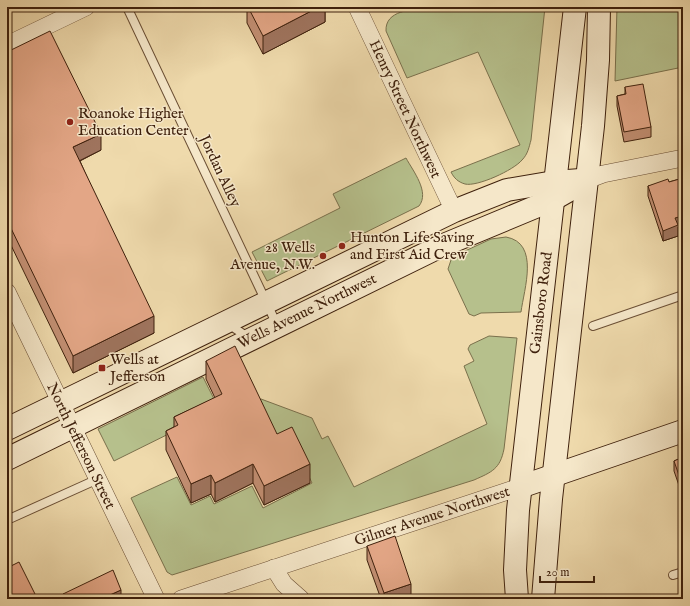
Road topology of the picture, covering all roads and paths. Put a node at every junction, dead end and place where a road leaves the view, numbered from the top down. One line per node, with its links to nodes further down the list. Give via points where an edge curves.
1 (86, 7): 6 (street)
2 (127, 7): 13 (lane, Jordan Alley)
3 (357, 7): 10 (street, Henry Street Northwest)
4 (575, 7): 9 (main road, Gainsboro Road)
5 (599, 7): 8 (main road, Gainsboro Road, via 598,60)
6 (7, 45)
7 (683, 158): 8 (street, Wells Avenue Northwest, via 603,174)
8 (588, 180): 9 (main road, Wells Avenue Northwest); 23 (main road, Gainsboro Road)
9 (553, 191): 10 (main road, Wells Avenue Northwest, via 507,190); 15 (main road, Wells Avenue Northwest); 25 (main road, Gainsboro Road)
10 (454, 211): 13 (main road, Wells Avenue Northwest)
11 (7, 292): 18 (street, North Jefferson Street)
12 (683, 295): 16 (lane)
13 (266, 302): 14 (main road, Wells Avenue Northwest); 15 (lane, Jordan Alley)
14 (225, 322): 17 (lane); 18 (main road, Wells Avenue Northwest)
15 (277, 325): 17 (main road, Wells Avenue Northwest)
16 (593, 326)
17 (250, 338): 19 (main road, Wells Avenue Northwest)
18 (60, 403): 19 (street, North Jefferson Street); 20 (main road, Wells Avenue Northwest)
19 (72, 427): 22 (main road, Wells Avenue Northwest); 24 (street, North Jefferson Street)
20 (7, 429)
21 (683, 431): 23 (main road, Gilmer Avenue Northwest)
22 (7, 459)
23 (554, 476): 25 (main road, Gilmer Avenue Northwest); 34 (main road, Gainsboro Road)
24 (98, 479): 26 (lane); 30 (street, North Jefferson Street)
25 (520, 487): 27 (street, Gilmer Avenue Northwest); 33 (main road, Gainsboro Road, via 516,539)
26 (7, 520)
27 (274, 568): 31 (street, Gilmer Avenue Northwest); 32 (street, via 284,584)
28 (683, 572): 29 (lane)
29 (673, 575)
30 (156, 599)
31 (181, 599)
32 (301, 599)
33 (517, 599)
34 (543, 599)

